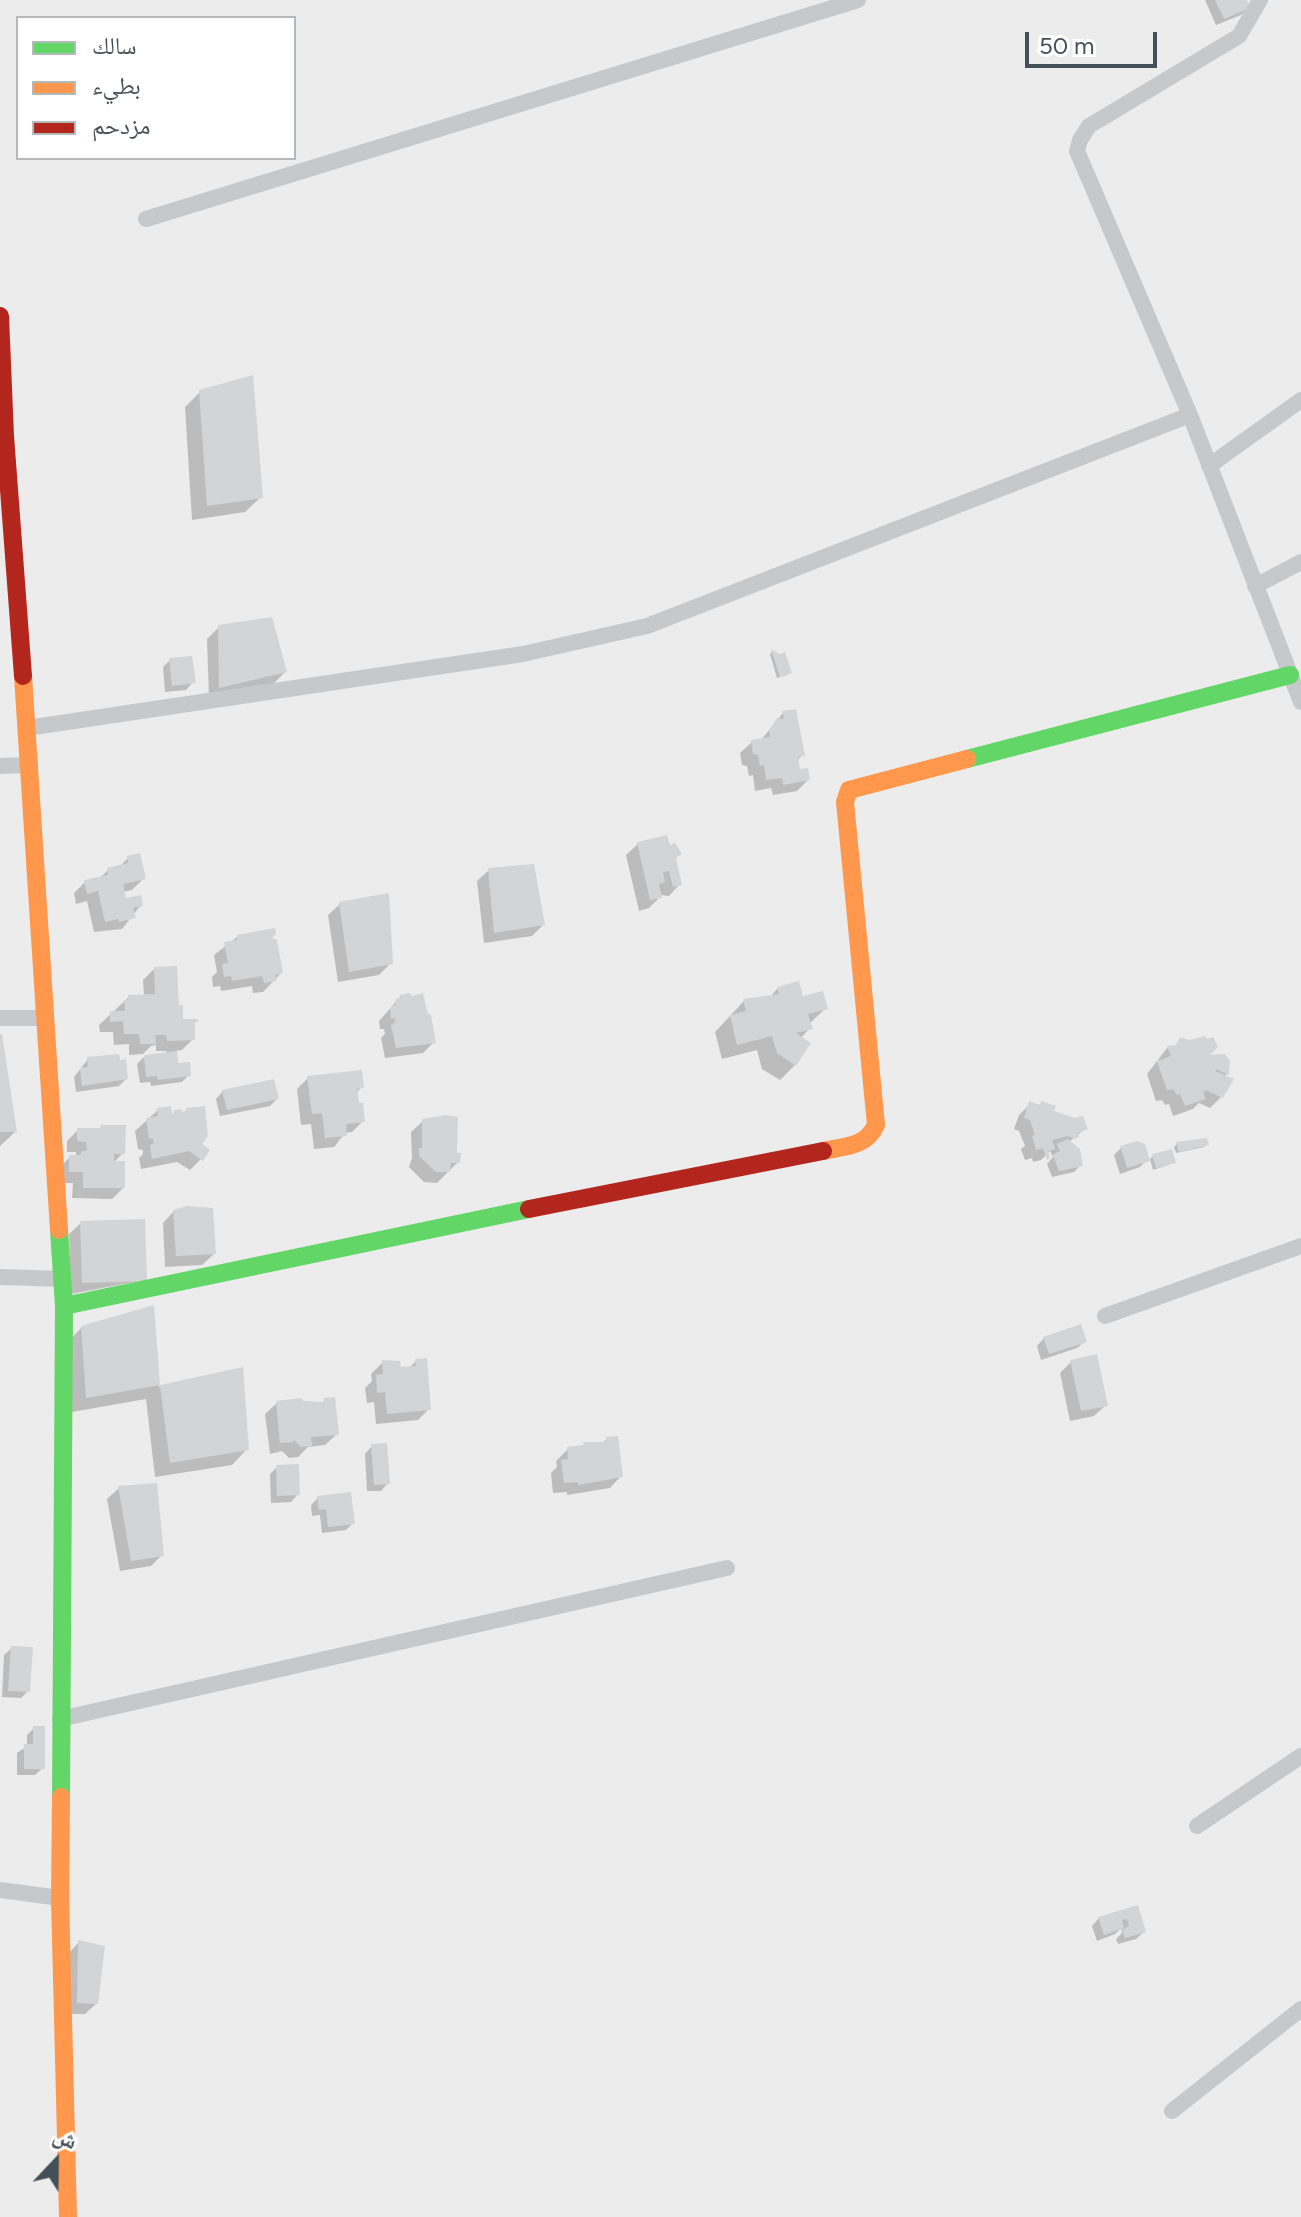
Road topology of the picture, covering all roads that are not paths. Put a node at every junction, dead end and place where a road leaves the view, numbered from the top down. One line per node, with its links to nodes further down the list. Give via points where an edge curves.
1 (858, 0): 3 (street)
2 (1260, 0): 6 (street, via 1239,36 1089,126 1077,151)
3 (146, 219)
4 (0, 316): 12 (street)
5 (1301, 400): 7 (street)
6 (1190, 415): 7 (street); 12 (street, via 647,626 523,654)
7 (1209, 466): 9 (street)
8 (1301, 562): 9 (street)
9 (1255, 586): 10 (street)
10 (1290, 675): 11 (street); 20 (street, via 849,790 845,802 876,1125 862,1143)
11 (1301, 702)
12 (27, 728): 13 (street)
13 (30, 765): 14 (street); 16 (street)
14 (0, 766)
15 (0, 1018): 16 (street)
16 (45, 1018): 19 (street)
17 (1301, 1246): 21 (street)
18 (0, 1277): 19 (street)
19 (62, 1279): 20 (street)
20 (64, 1306): 23 (street)
21 (1105, 1316)
22 (727, 1568): 23 (street)
23 (60, 1719): 27 (street)
24 (1301, 1756): 25 (street)
25 (1197, 1826)
26 (0, 1890): 27 (street)
27 (60, 1898): 30 (street)
28 (1301, 2009): 29 (street)
29 (1172, 2111)
30 (68, 2217)

